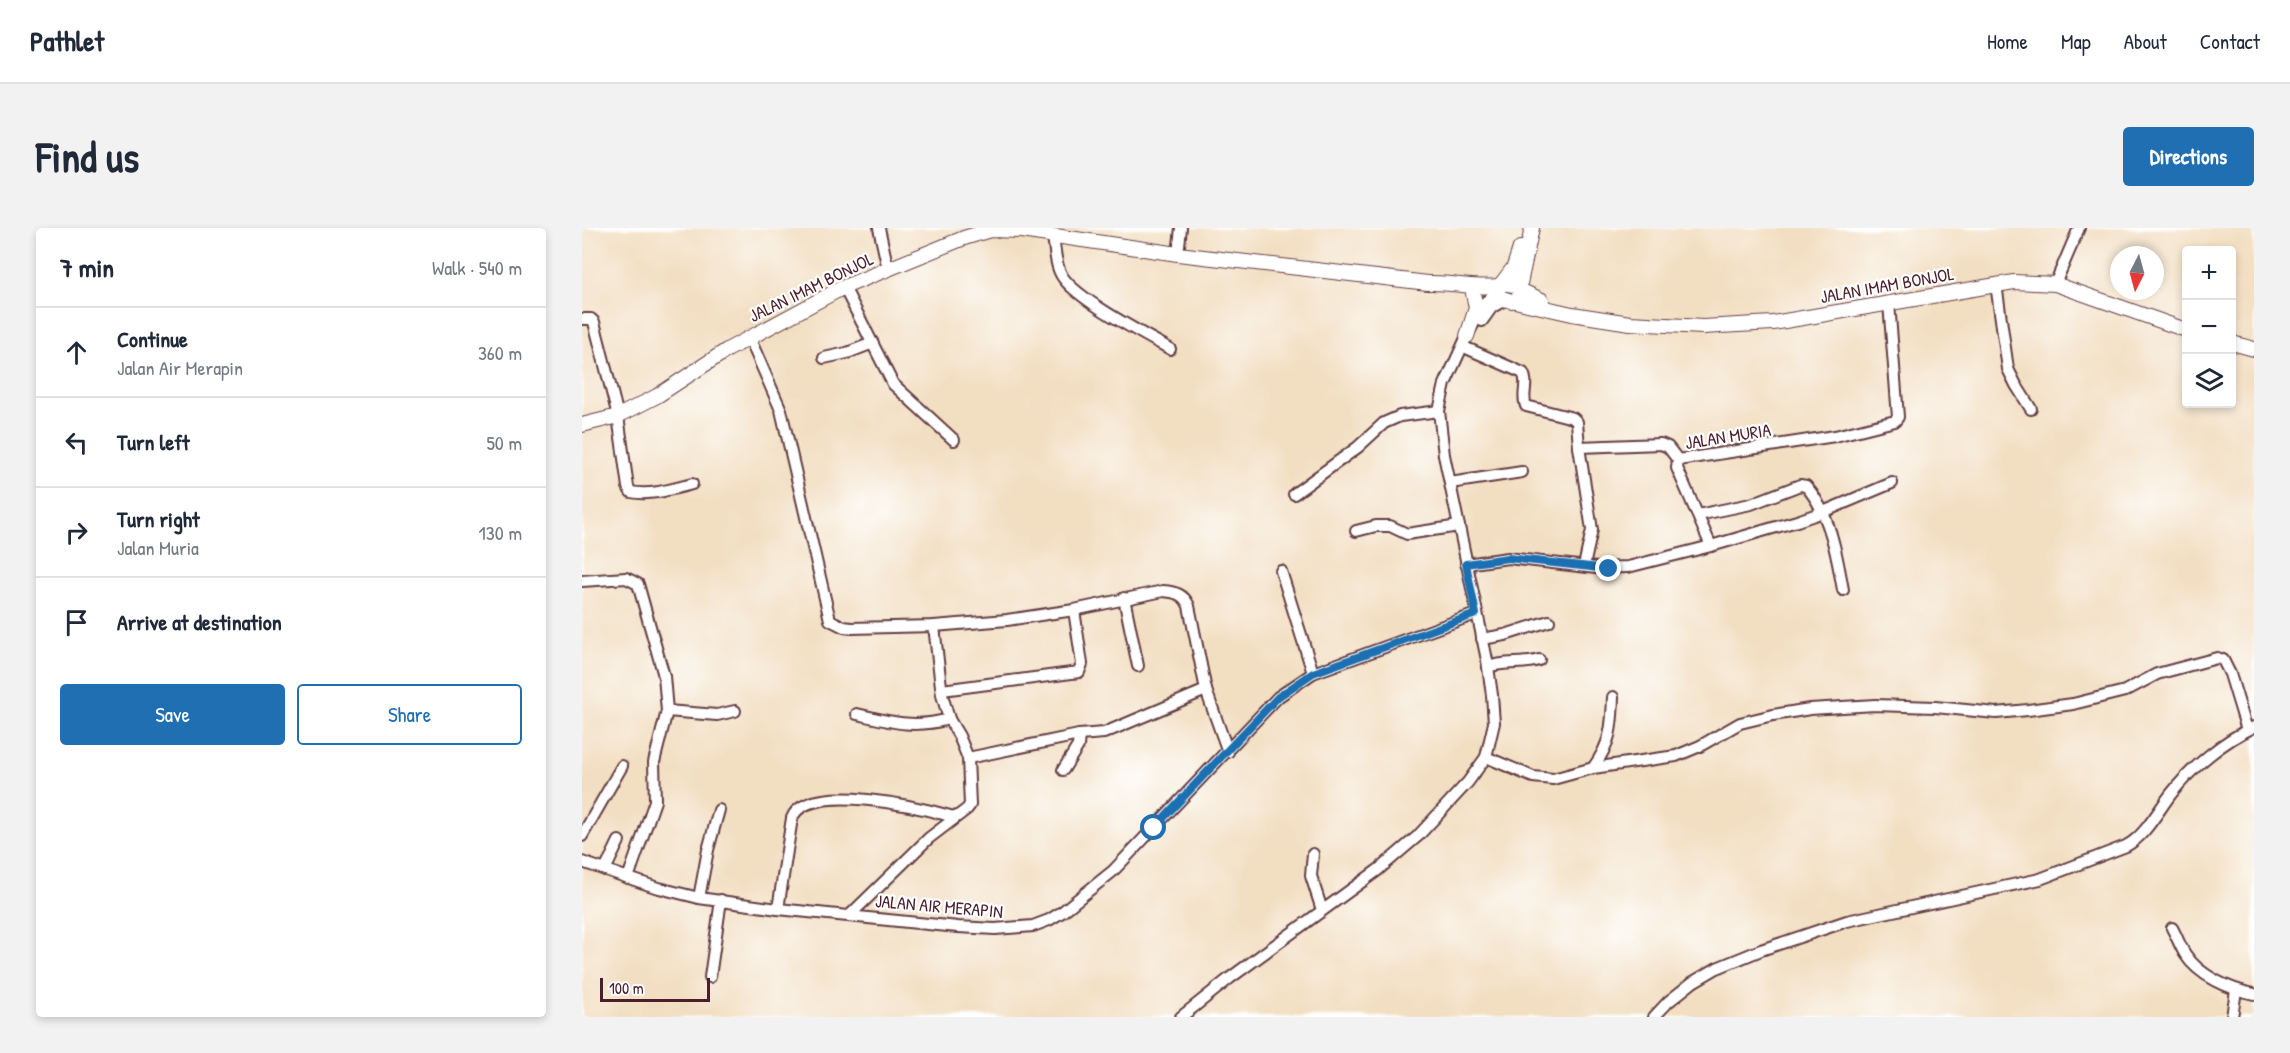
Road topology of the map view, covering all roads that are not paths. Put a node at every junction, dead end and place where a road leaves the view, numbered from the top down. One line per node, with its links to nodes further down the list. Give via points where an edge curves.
1 (879, 228): 9 (street)
2 (1181, 228): 8 (street)
3 (1526, 228): 15 (main road)
4 (1532, 228): 15 (main road)
5 (2079, 228): 12 (street)
6 (1021, 230): 7 (main road, JALAN IMAM BONJOL); 9 (main road, JALAN IMAM BONJOL, via 975,234)
7 (1053, 236): 8 (main road, JALAN IMAM BONJOL); 23 (street, via 1060,273 1070,285)
8 (1178, 254): 10 (main road, JALAN IMAM BONJOL)
9 (888, 269): 13 (main road, JALAN IMAM BONJOL)
10 (1428, 283): 14 (main road, JALAN IMAM BONJOL); 15 (main road, JALAN IMAM BONJOL)
11 (1996, 284): 12 (main road, JALAN IMAM BONJOL); 16 (main road, JALAN IMAM BONJOL); 26 (street, via 2008,369)
12 (2055, 284): 18 (main road, JALAN IMAM BONJOL)
13 (844, 287): 19 (main road, JALAN IMAM BONJOL); 21 (street)
14 (1473, 292): 15 (main road, JALAN IMAM BONJOL); 20 (main road, via 1476,308)
15 (1506, 292): 16 (main road, JALAN IMAM BONJOL, via 1586,316 1703,327 1773,324); 20 (street, via 1485,302)
16 (1889, 303): 32 (street, JALAN MURIA, via 1898,417 1895,421 1835,436)
17 (582, 319): 28 (street, via 594,322)
18 (2182, 328)
19 (749, 337): 28 (main road, JALAN IMAM BONJOL, via 657,396); 52 (street, via 781,410 830,620 851,628)
20 (1465, 342): 27 (street, via 1445,384); 31 (street, via 1523,373 1525,405 1529,408 1573,418)
21 (873, 343): 25 (street); 30 (street, via 893,384)
22 (2236, 344): 24 (main road)
23 (1170, 349)
24 (2254, 349)
25 (824, 358)
26 (2031, 409)
27 (1439, 411): 34 (street); 37 (street, via 1400,416 1384,423)
28 (618, 416): 29 (main road, JALAN IMAM BONJOL); 36 (street, via 631,492 641,494)
29 (582, 425)
30 (954, 440)
31 (1579, 447): 32 (street, via 1661,444); 44 (street, via 1592,530)
32 (1678, 460): 39 (street, JALAN MURIA, via 1677,468)
33 (1522, 472): 34 (street)
34 (1450, 483): 40 (street)
35 (1892, 483): 38 (street)
36 (692, 484)
37 (1294, 494)
38 (1823, 512): 39 (street, via 1808,487 1800,485 1751,504); 42 (street); 47 (street)
39 (1698, 515): 42 (street, JALAN MURIA)
40 (1459, 526): 41 (street, via 1407,534 1390,526); 43 (street)
41 (1356, 531)
42 (1711, 546): 44 (street, via 1628,567)
43 (1466, 564): 44 (street, via 1508,558); 50 (street)
44 (1584, 566)
45 (1281, 571): 57 (street)
46 (582, 581): 61 (street, via 626,578 638,584 664,676)
47 (1843, 590)
48 (1124, 598): 49 (street); 55 (street); 59 (street, via 1163,591 1180,594 1186,600)
49 (1074, 610): 52 (street); 58 (street, via 1082,664 1078,672)
50 (1476, 614): 53 (street); 57 (street, JALAN AIR MERAPIN)
51 (1549, 621): 53 (street)
52 (934, 626): 58 (street)
53 (1482, 639): 56 (street)
54 (1539, 660): 56 (street)
55 (1138, 666)
56 (1488, 667): 68 (street, via 1493,734)
57 (1313, 673): 67 (street, JALAN AIR MERAPIN, via 1278,697)
58 (942, 690): 64 (street)
59 (1206, 690): 66 (street, via 1104,733); 67 (street)
60 (1613, 697): 71 (street, via 1609,739)
61 (667, 711): 62 (street, via 717,715); 80 (street, via 654,762 655,801)
62 (735, 711)
63 (857, 714): 64 (street, via 909,725)
64 (949, 719): 69 (street)
65 (2250, 729): 71 (street, via 2226,663 2217,658 2157,674 2125,691 2045,708 1996,713 1875,705 1773,715 1740,723 1676,756); 91 (street, via 2221,746 2188,776 2137,839 2126,846 2040,879 1847,921 1761,950 1693,982)
66 (1079, 735): 69 (street); 72 (street, via 1078,746)
67 (1228, 752): 85 (street, JALAN AIR MERAPIN, via 1113,871 1048,920 1033,926 994,930)
68 (1486, 757): 71 (street, via 1546,780); 84 (street, via 1430,825 1378,870)
69 (968, 758): 74 (street, via 970,805)
70 (622, 766): 75 (street)
71 (1593, 768)
72 (1063, 770)
73 (719, 810): 81 (street)
74 (954, 818): 83 (street, via 885,802 829,800 806,804 792,818); 85 (street)
75 (582, 836)
76 (619, 841): 79 (street)
77 (1313, 854): 84 (street, via 1311,876)
78 (582, 862): 79 (street, JALAN AIR MERAPIN)
79 (605, 870): 80 (street, JALAN AIR MERAPIN)
80 (628, 878): 81 (street, JALAN AIR MERAPIN)
81 (699, 898): 82 (street, JALAN AIR MERAPIN)
82 (721, 900): 83 (street, JALAN AIR MERAPIN); 87 (street)
83 (778, 909): 85 (street, JALAN AIR MERAPIN)
84 (1322, 910): 90 (street)
85 (850, 915)
86 (2172, 928): 88 (street, via 2185,954 2202,972)
87 (710, 977)
88 (2236, 990): 89 (street); 92 (street)
89 (2254, 994)
90 (1181, 1017)
91 (1654, 1017)
92 (2232, 1017)

